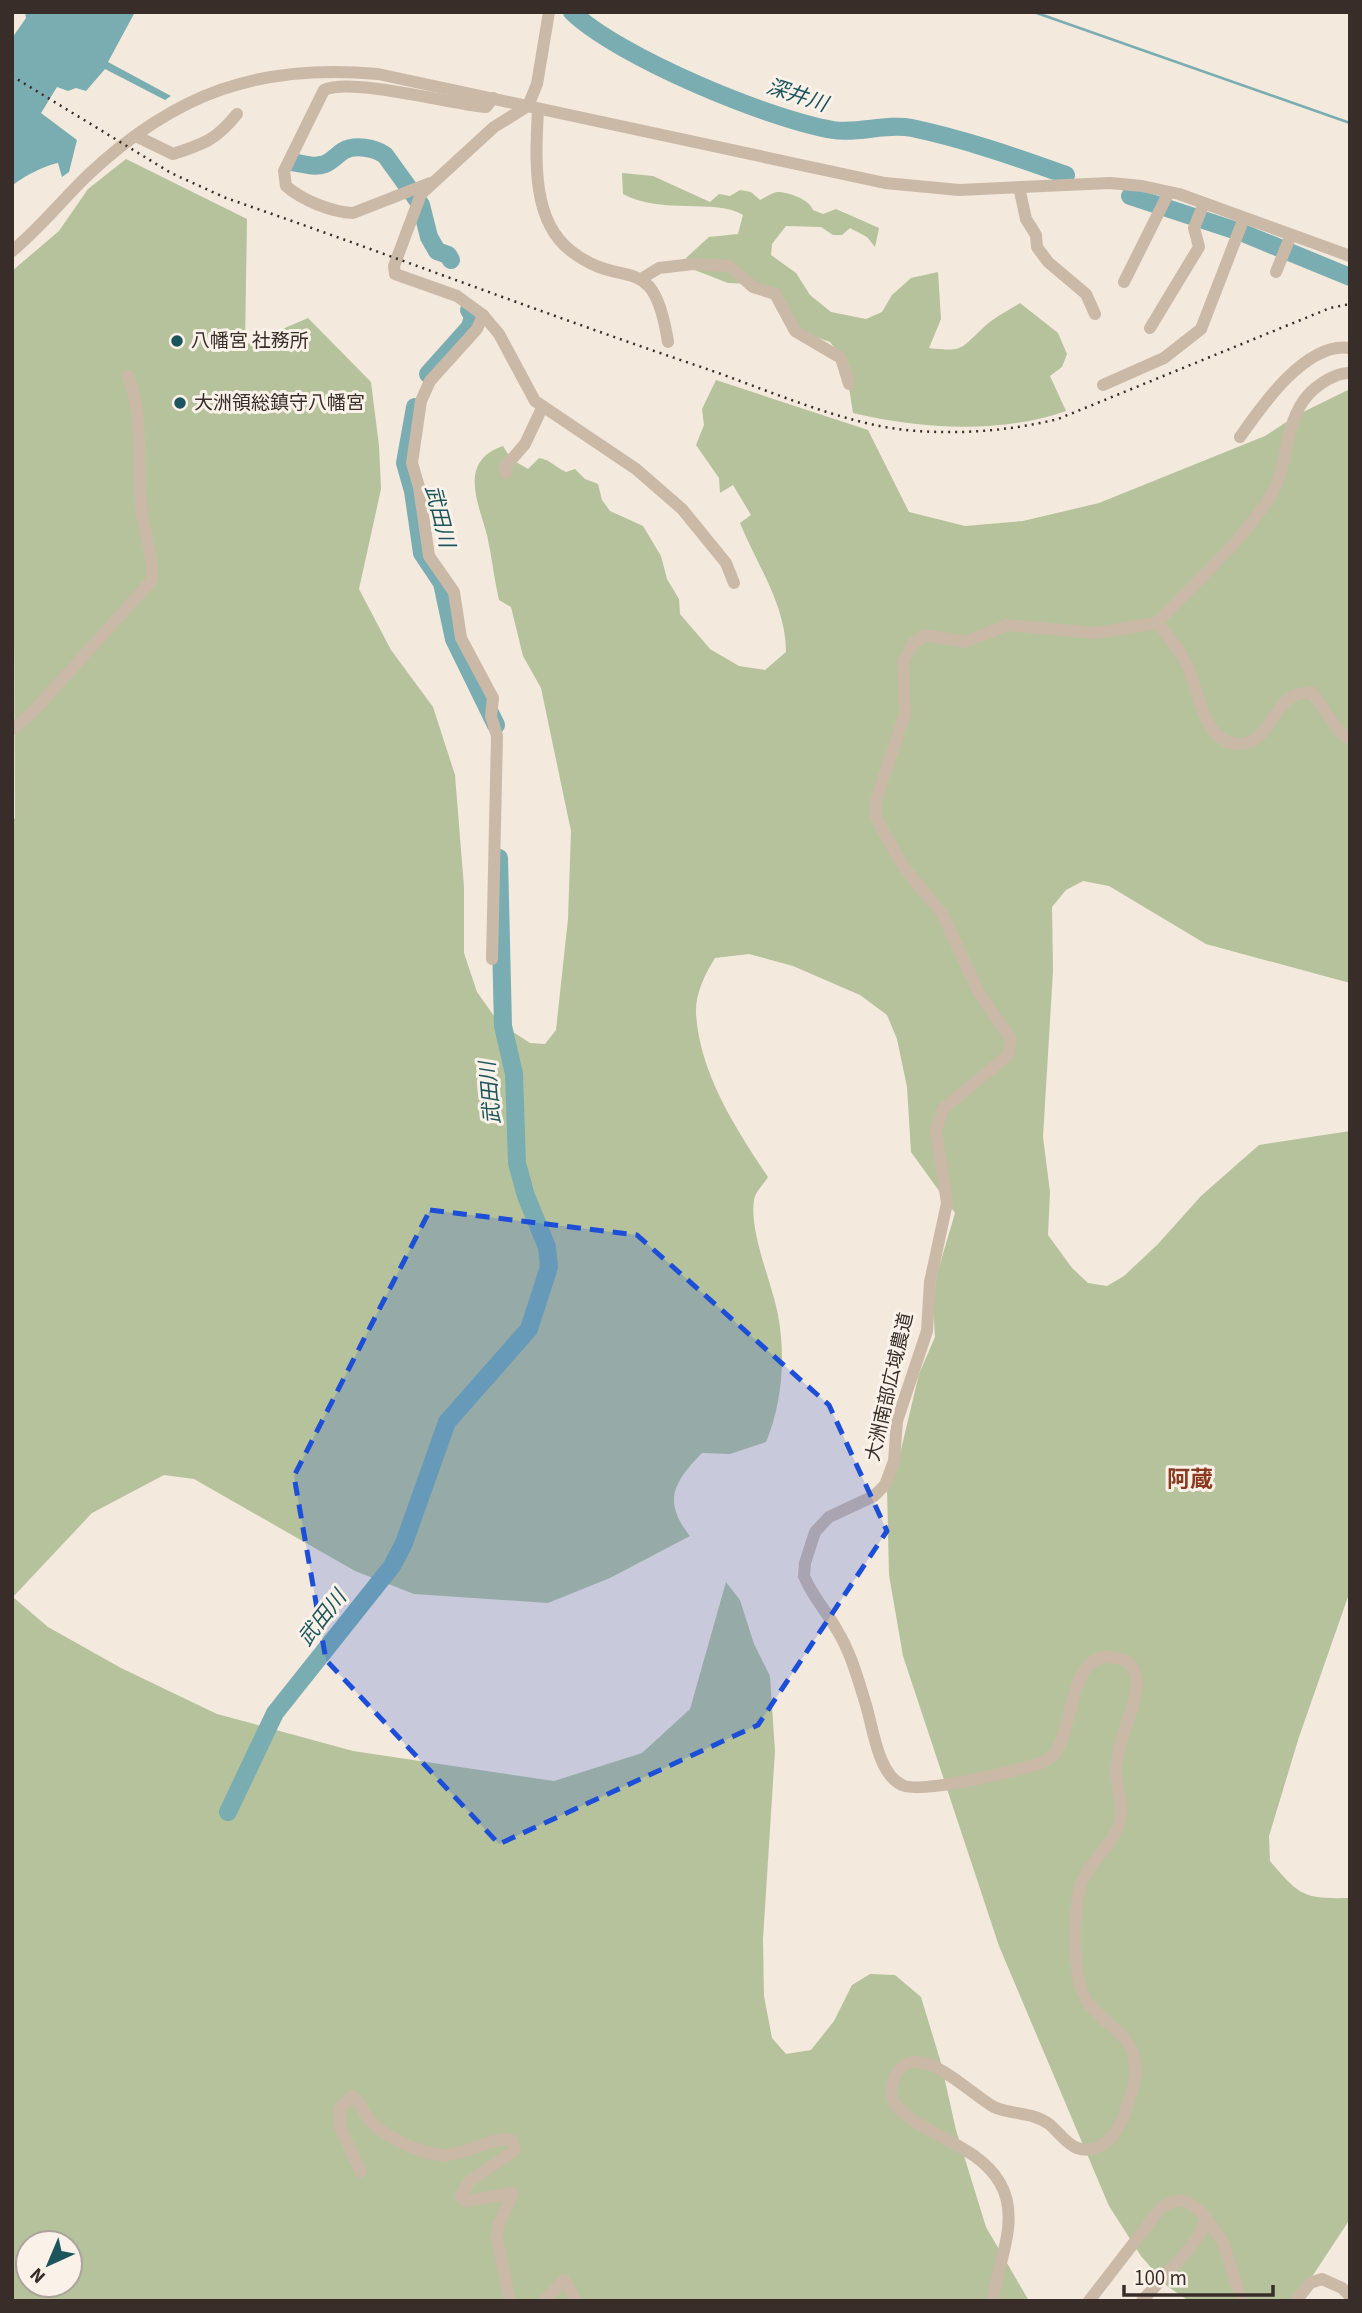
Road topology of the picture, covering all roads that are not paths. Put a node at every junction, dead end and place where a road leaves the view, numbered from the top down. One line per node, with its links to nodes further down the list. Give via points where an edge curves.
1 (548, 12): 3 (street)
2 (493, 98): 3 (street); 5 (street, via 378,74 289,72 245,80 200,96); 6 (street, via 486,107 331,87 324,90 284,171 286,186 295,194 344,213)
3 (533, 107): 6 (street, via 494,127); 7 (street, via 885,183 958,190); 15 (street, via 537,169 547,217 570,250 592,263)
4 (237, 114): 5 (street, via 221,135 173,154)
5 (136, 136): 12 (street, via 88,175)
6 (430, 183): 18 (street, via 415,206 394,274 457,296)
7 (1019, 187): 8 (street, via 1110,183); 17 (street, via 1037,247 1086,294)
8 (1169, 192): 9 (street); 16 (street)
9 (1204, 203): 10 (street); 19 (street, via 1194,228 1199,247)
10 (1244, 218): 11 (street); 25 (street, via 1201,329 1164,358)
11 (1290, 235): 13 (street); 14 (street)
12 (12, 251)
13 (1350, 256)
14 (1276, 272)
15 (641, 279): 20 (street, via 662,306); 24 (street, via 659,268 729,266 753,287 775,294 795,331 841,358)
16 (1124, 282)
17 (1095, 314)
18 (483, 315): 26 (street); 33 (street, via 477,330 430,382 421,401 412,463 429,556 454,592 461,638 493,698 491,716 497,736)
19 (1150, 328)
20 (668, 342)
21 (1350, 348): 27 (street, via 1326,353 1281,381)
22 (1350, 373): 30 (street, via 1326,380 1309,394 1297,411 1272,494 1252,522)
23 (128, 376): 31 (street, via 141,419 139,486 153,560 152,580 32,714)
24 (849, 384)
25 (1103, 385)
26 (542, 408): 28 (street, via 525,444 505,467); 29 (street, via 636,469 682,509 726,563)
27 (1240, 437)
28 (506, 473)
29 (734, 583)
30 (1157, 623): 32 (street, via 1188,665 1209,726 1220,738 1236,744 1250,742 1263,733 1292,695 1301,691 1312,693 1340,733); 40 (street, 大洲南部広域農道, via 1096,633 1008,625 965,642 932,634 918,638 903,662 902,726 876,800 876,818 882,830 903,866 943,915 979,993 1011,1039 1008,1055 943,1109 936,1131 947,1203 930,1282 927,1331 897,1421 894,1461 874,1496 829,1517 815,1532 804,1576 850,1657 883,1760 900,1785 916,1788 1040,1764 1054,1755 1079,1681 1097,1658 1123,1659 1133,1666 1137,1680 1116,1772 1120,1821 1083,1880 1077,1908 1078,1977 1084,1997 1137,2058 1130,2098 1115,2133 1104,2145 1090,2150 1074,2147 1042,2120 991,2106 929,2064 912,2062 894,2079 891,2095 898,2108 968,2152 1000,2182 1009,2220)
31 (12, 729)
32 (1350, 739)
33 (492, 959)
34 (360, 2172): 37 (street, via 340,2127 340,2108 352,2096 379,2129 434,2154 472,2151 497,2139 512,2140 515,2150 470,2181 460,2196 475,2201 513,2193 497,2238)
35 (1206, 2218): 41 (street, via 1184,2199 1160,2208); 42 (street, via 1189,2249); 43 (street, via 1223,2242)
36 (1350, 2295): 44 (street, via 1322,2279 1310,2283)
37 (510, 2301)
38 (544, 2301): 39 (street, via 564,2280)
39 (577, 2301)
40 (992, 2301)
41 (1089, 2301)
42 (1142, 2301)
43 (1241, 2301)
44 (1296, 2301)

